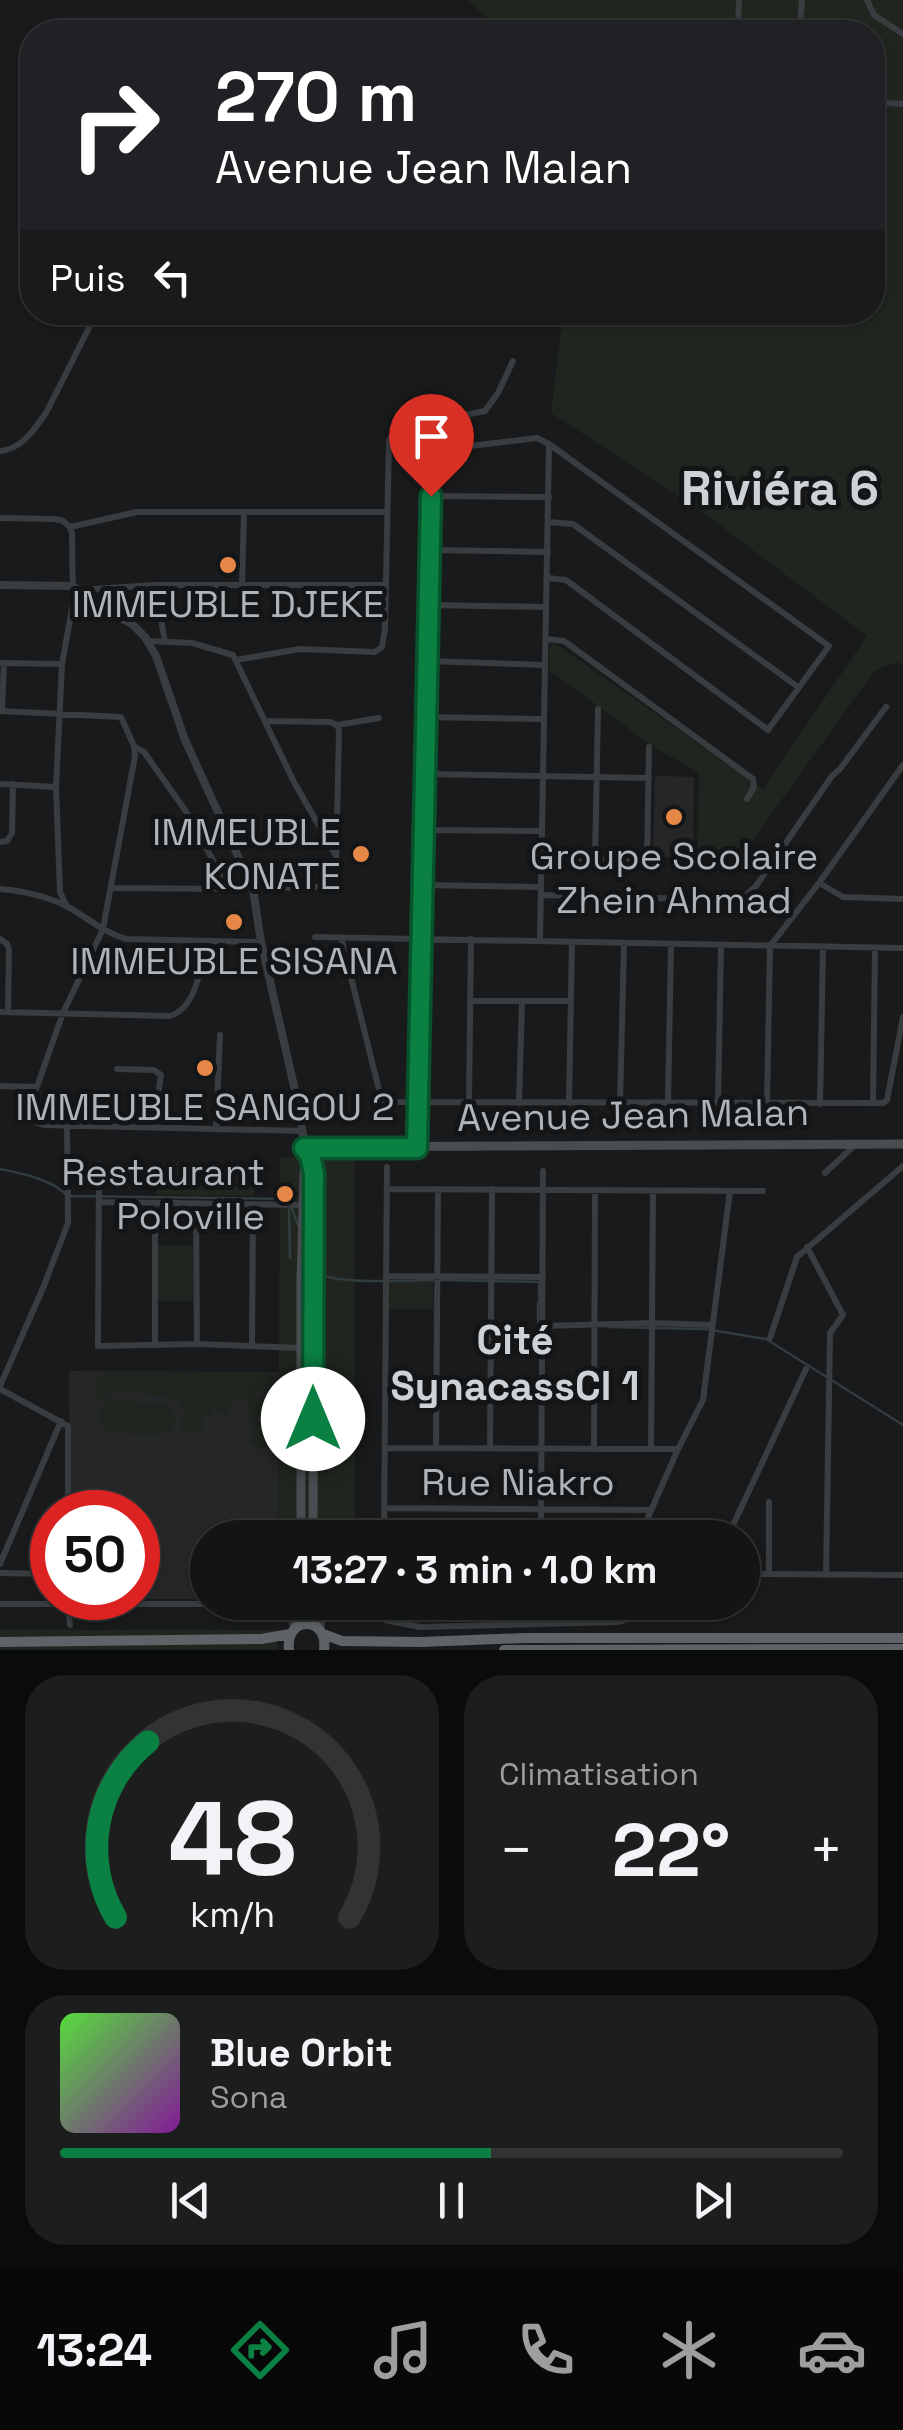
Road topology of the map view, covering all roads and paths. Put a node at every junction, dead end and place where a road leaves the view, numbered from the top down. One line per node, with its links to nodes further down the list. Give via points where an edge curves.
1 (867, 0): 2 (street)
2 (882, 20)
3 (90, 325): 6 (street, via 36,428)
4 (513, 361): 10 (street, via 484,411 396,429 389,440)
5 (549, 444): 7 (street, via 537,438 436,450); 8 (street); 32 (street, via 828,646)
6 (0, 451)
7 (431, 496): 8 (street); 14 (street)
8 (549, 497): 12 (street)
9 (244, 512): 10 (street); 13 (street, via 137,512); 19 (street)
10 (386, 512): 20 (street)
11 (0, 518): 13 (street, via 55,519)
12 (548, 522): 15 (street); 32 (street, via 573,524)
13 (70, 526): 21 (street)
14 (430, 550): 15 (street); 22 (street)
15 (548, 552): 16 (street)
16 (548, 578): 23 (street); 32 (street, via 566,580 768,730)
17 (0, 585): 21 (street)
18 (155, 585): 19 (street); 21 (street); 26 (street)
19 (242, 585): 20 (street)
20 (385, 585): 27 (street, via 385,630 375,652 300,649)
21 (77, 589): 25 (street); 30 (street)
22 (428, 604): 23 (street); 28 (street)
23 (546, 607): 24 (street)
24 (546, 639): 31 (street); 52 (street, via 564,640 753,779)
25 (148, 642): 26 (street); 64 (street)
26 (165, 642): 27 (street, via 221,650)
27 (236, 660): 40 (street)
28 (428, 661): 31 (street); 37 (street)
29 (2, 663): 30 (street); 35 (street)
30 (62, 664): 36 (street)
31 (545, 664): 39 (street)
32 (798, 687)
33 (886, 707): 65 (street, via 744,898)
34 (598, 709): 47 (street)
35 (1, 711): 36 (street)
36 (59, 714): 42 (street, via 121,717); 51 (street)
37 (426, 717): 39 (street); 45 (street)
38 (378, 718): 41 (street)
39 (544, 719): 46 (street)
40 (265, 720): 41 (street); 56 (street)
41 (337, 725): 56 (street)
42 (134, 746): 61 (street); 63 (street, via 185,810)
43 (649, 747): 48 (street)
44 (903, 764): 59 (street)
45 (425, 774): 46 (street); 53 (street)
46 (543, 775): 47 (street); 54 (street)
47 (597, 776): 48 (street); 58 (street)
48 (649, 778): 58 (street, via 647,859)
49 (0, 784): 50 (street)
50 (13, 784): 51 (street); 55 (street, via 12,833)
51 (56, 787): 67 (street, via 60,892)
52 (746, 799)
53 (424, 830): 54 (street); 60 (street)
54 (542, 831): 57 (street)
55 (0, 842)
56 (335, 855): 64 (street, via 327,884)
57 (541, 858): 58 (street); 65 (street)
58 (595, 860)
59 (819, 883): 66 (street, via 843,897); 81 (street)
60 (422, 885): 65 (street); 71 (street)
61 (112, 888): 63 (street); 68 (street)
62 (0, 889): 67 (street)
63 (229, 889): 64 (street)
64 (253, 889): 76 (street)
65 (541, 891): 75 (street)
66 (903, 899)
67 (67, 906): 68 (street)
68 (103, 929): 74 (street, via 126,939); 89 (street)
69 (315, 937): 70 (street)
70 (341, 937): 71 (street); 95 (street, via 382,1102)
71 (422, 938): 72 (street); 95 (street)
72 (471, 939): 75 (street); 85 (street)
73 (0, 940): 88 (street, via 10,949)
74 (203, 941): 76 (street); 89 (street, via 200,976 177,1014)
75 (540, 941): 77 (street)
76 (261, 942): 108 (street)
77 (572, 942): 78 (street); 87 (street)
78 (624, 943): 79 (street); 99 (street)
79 (671, 944): 80 (street); 102 (street)
80 (721, 945): 81 (street); 103 (street)
81 (770, 946): 82 (street); 100 (street)
82 (824, 947): 83 (street); 104 (street)
83 (875, 948): 84 (street); 101 (street)
84 (903, 948)
85 (471, 1001): 86 (street); 96 (street)
86 (522, 1002): 87 (street); 97 (street)
87 (571, 1002): 98 (street)
88 (4, 1012): 89 (street)
89 (63, 1013): 94 (street)
90 (903, 1017): 101 (street, via 887,1100)
91 (220, 1035): 107 (street)
92 (117, 1068): 106 (street, via 162,1075)
93 (0, 1086): 94 (street)
94 (36, 1087): 105 (street, via 29,1110 36,1124)
95 (418, 1102): 96 (street); 112 (street)
96 (468, 1102): 97 (street)
97 (519, 1103): 98 (street)
98 (569, 1103): 99 (street)
99 (620, 1103): 102 (street)
100 (768, 1103): 103 (street); 104 (street)
101 (873, 1103): 104 (street)
102 (668, 1104): 103 (street)
103 (718, 1104)
104 (820, 1104)
105 (67, 1126): 106 (street); 146 (street, via 68,1223)
106 (154, 1128): 107 (street)
107 (216, 1130): 108 (street)
108 (302, 1131): 111 (street)
109 (857, 1142): 110 (main road, Avenue Jean Malan); 112 (main road, Avenue Jean Malan); 117 (street)
110 (903, 1144)
111 (304, 1148): 112 (main road, Avenue Jean Malan); 130 (main road); 161 (main road, via 314,1174)
112 (417, 1148)
113 (99, 1164): 126 (street)
114 (903, 1166): 131 (street)
115 (387, 1167): 118 (street)
116 (543, 1171): 121 (street)
117 (825, 1173)
118 (386, 1189): 119 (street); 132 (street)
119 (438, 1189): 120 (street); 134 (street)
120 (492, 1189): 121 (street); 133 (street)
121 (543, 1190): 122 (street); 135 (street)
122 (596, 1190): 123 (street); 137 (street)
123 (652, 1190): 124 (street); 136 (street)
124 (730, 1191): 125 (street); 138 (street)
125 (764, 1191)
126 (100, 1202): 127 (street); 142 (street, via 98,1346)
127 (155, 1204): 128 (street); 142 (street)
128 (196, 1204): 129 (street); 141 (street)
129 (253, 1204): 130 (street); 143 (street)
130 (302, 1205): 144 (main road)
131 (806, 1247): 140 (street); 171 (street, via 843,1315 830,1334)
132 (386, 1276): 134 (street); 148 (street)
133 (491, 1276): 134 (street); 135 (street); 150 (street)
134 (437, 1277): 149 (street)
135 (542, 1277): 139 (street)
136 (653, 1323): 137 (street); 138 (street); 153 (street)
137 (595, 1324): 139 (street); 152 (street)
138 (712, 1325): 154 (street, via 703,1400)
139 (542, 1326): 151 (street)
140 (770, 1338)
141 (197, 1344): 142 (street); 143 (street)
142 (155, 1345)
143 (252, 1346): 144 (street)
144 (300, 1348): 160 (main road)
145 (806, 1368): 165 (street)
146 (0, 1388): 147 (street)
147 (61, 1422): 155 (street, via 68,1426); 166 (street)
148 (385, 1448): 149 (street); 157 (street)
149 (436, 1448): 150 (street)
150 (490, 1448): 151 (street)
151 (542, 1449): 152 (street); 158 (street)
152 (594, 1449): 153 (street)
153 (651, 1449): 154 (street)
154 (678, 1450): 159 (street)
155 (68, 1490)
156 (769, 1502): 170 (street)
157 (384, 1508): 158 (street, Rue Niakro); 162 (street)
158 (541, 1509): 159 (street, Rue Niakro); 163 (street)
159 (650, 1510): 164 (street)
160 (301, 1520)
161 (313, 1520)
162 (384, 1520)
163 (541, 1520)
164 (646, 1520)
165 (735, 1520)
166 (0, 1564)
167 (0, 1573): 168 (street)
168 (30, 1574)
169 (760, 1574): 170 (street)
170 (769, 1574): 171 (street)
171 (826, 1574): 172 (street)
172 (903, 1575)
173 (30, 1602): 176 (street)
174 (160, 1602): 175 (street)
175 (190, 1602)
176 (0, 1604)
177 (69, 1620): 184 (street)
178 (293, 1620): 186 (street)
179 (297, 1620): 186 (main road)
180 (317, 1620): 185 (main road)
181 (322, 1620): 185 (street)
182 (385, 1620): 183 (street, via 420,1627)
183 (625, 1620)
184 (70, 1625)
185 (320, 1631): 186 (highway, via 305,1624); 187 (highway, via 342,1641 421,1642); 191 (highway)
186 (292, 1632): 188 (highway); 190 (highway)
187 (903, 1638)
188 (0, 1642)
189 (903, 1649): 192 (highway)
190 (289, 1650)
191 (324, 1650)
192 (504, 1650)

